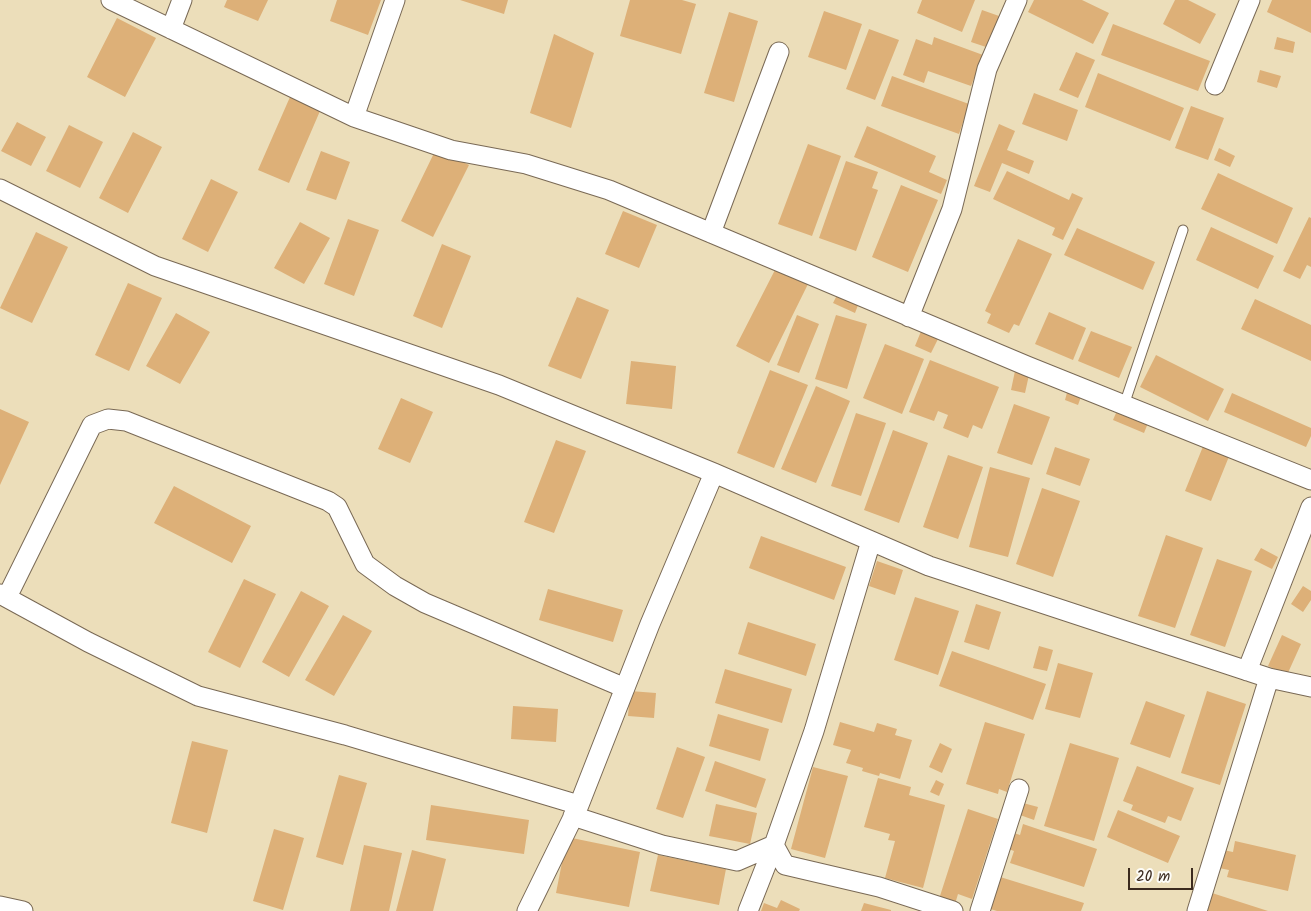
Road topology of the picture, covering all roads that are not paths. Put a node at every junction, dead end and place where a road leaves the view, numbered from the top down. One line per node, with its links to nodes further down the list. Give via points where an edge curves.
1 (111, 0): 6 (street)
2 (182, 0): 6 (street)
3 (395, 0): 9 (street)
4 (1017, 0): 13 (street, via 987,69 952,209)
5 (1250, 0): 8 (street)
6 (171, 29): 9 (street)
7 (779, 52): 12 (street)
8 (1215, 85)
9 (354, 116): 12 (street, via 451,150 526,164 609,190)
10 (0, 189): 15 (street, via 155,266 499,385)
11 (1183, 230): 14 (lane)
12 (711, 233): 13 (street)
13 (909, 316): 14 (street)
14 (1124, 405): 16 (street)
15 (714, 473): 18 (street); 23 (street)
16 (1311, 480)
17 (1311, 507): 20 (street)
18 (871, 541): 20 (street, via 929,566); 26 (street, via 814,732)
19 (3, 596): 23 (street, via 92,425 108,419 126,421 328,501 338,508 365,564 395,586 425,603); 25 (street, via 198,696 345,736)
20 (1247, 671): 21 (street)
21 (1269, 678): 22 (street); 33 (street)
22 (1311, 687)
23 (625, 688): 25 (street)
24 (1019, 789): 32 (street)
25 (576, 810): 26 (street, via 662,845 737,861); 29 (street)
26 (774, 845): 30 (street); 31 (street, via 785,865 880,887)
27 (0, 906): 28 (street)
28 (22, 911)
29 (527, 911)
30 (748, 911)
31 (953, 911)
32 (980, 911)
33 (1197, 911)

